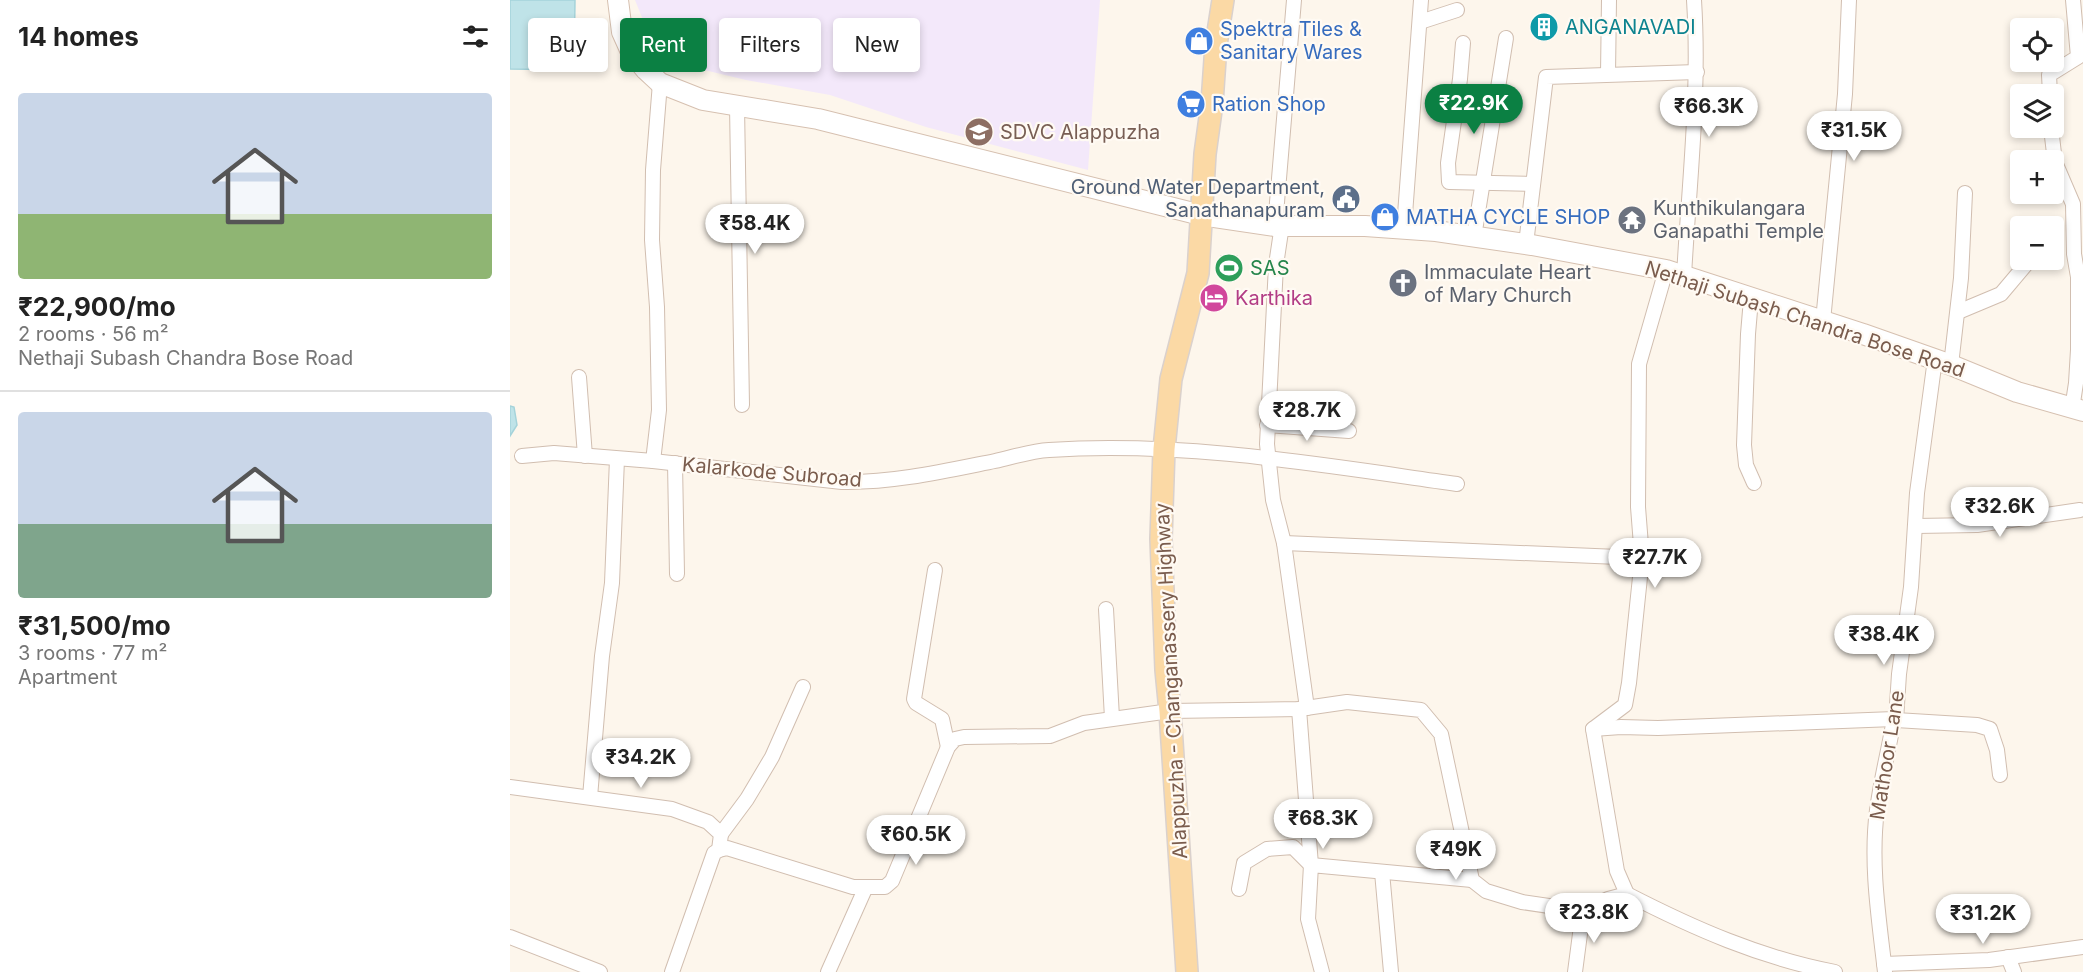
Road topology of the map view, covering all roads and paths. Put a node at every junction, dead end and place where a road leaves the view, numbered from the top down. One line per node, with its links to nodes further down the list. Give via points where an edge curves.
1 (618, 0): 15 (main road, via 622,32 632,52)
2 (1223, 0): 23 (main road, Alappuzha - Changanassery Highway)
3 (1294, 0): 24 (street)
4 (1421, 0): 10 (street)
5 (1609, 0): 14 (street)
6 (1694, 0): 13 (street)
7 (1849, 0): 33 (street, via 1845,94)
8 (2077, 1): 16 (street, via 2078,57 2049,75)
9 (1457, 10): 10 (street)
10 (1420, 22): 25 (street)
11 (1506, 38): 19 (street)
12 (1462, 43): 19 (street, via 1449,182)
13 (1696, 72): 14 (street); 29 (street)
14 (1608, 74): 20 (street, via 1546,77)
15 (660, 83): 17 (main road, Nethaji Subash Chandra Bose Road, via 703,100); 46 (street, via 653,170 659,410)
16 (2049, 84)
17 (737, 106): 23 (main road, Nethaji Subash Chandra Bose Road, via 818,119); 37 (street)
18 (2052, 138): 22 (street, via 2055,162)
19 (1483, 182): 20 (street); 26 (street)
20 (1533, 184): 27 (street)
21 (1965, 193): 32 (street, Mathoor Lane)
22 (2078, 204): 30 (street, via 2074,254)
23 (1201, 214): 24 (main road, Nethaji Subash Chandra Bose Road); 41 (main road, Alappuzha - Changanassery Highway, via 1198,273 1171,379)
24 (1279, 225): 25 (main road, Nethaji Subash Chandra Bose Road); 39 (street)
25 (1404, 228): 26 (main road, Nethaji Subash Chandra Bose Road)
26 (1474, 237): 27 (main road, Nethaji Subash Chandra Bose Road)
27 (1526, 244): 29 (main road, Nethaji Subash Chandra Bose Road)
28 (2021, 270): 32 (street, via 2001,294)
29 (1675, 273): 31 (main road, Nethaji Subash Chandra Bose Road); 53 (street, via 1639,364 1638,507)
30 (2080, 277): 34 (street)
31 (1752, 299): 33 (main road, Nethaji Subash Chandra Bose Road); 48 (street, via 1744,446 1746,465)
32 (1958, 312): 35 (street, Mathoor Lane)
33 (1823, 321): 35 (main road, Nethaji Subash Chandra Bose Road)
34 (2081, 350): 38 (street)
35 (1943, 362): 38 (main road, Nethaji Subash Chandra Bose Road, via 2017,392); 51 (street, Mathoor Lane, via 1917,492)
36 (579, 377): 43 (street)
37 (742, 405)
38 (2077, 410)
39 (1267, 425): 40 (street); 44 (street)
40 (1349, 431)
41 (1164, 449): 44 (street, Kalarkode Subroad); 47 (street, Kalarkode Subroad, via 1047,450 864,482); 59 (main road, Alappuzha - Changanassery Highway, via 1161,539)
42 (522, 456): 43 (street, Kalarkode Subroad)
43 (585, 456): 45 (street, Kalarkode Subroad)
44 (1268, 457): 49 (street, Kalarkode Subroad); 52 (street)
45 (617, 459): 46 (street, Kalarkode Subroad); 66 (street, via 612,583)
46 (653, 461): 47 (street, Kalarkode Subroad)
47 (675, 463): 55 (street)
48 (1754, 483)
49 (1457, 484)
50 (2080, 510): 51 (street, via 1977,525)
51 (1916, 526): 61 (street, Mathoor Lane)
52 (1284, 543): 53 (street); 58 (street)
53 (1642, 558): 62 (street, via 1625,705)
54 (934, 570): 63 (street, via 914,699 942,719)
55 (677, 574)
56 (1106, 609): 60 (street)
57 (803, 687): 67 (street, via 772,757)
58 (1303, 709): 59 (street); 69 (street); 71 (street, via 1347,702 1421,710 1441,734)
59 (1170, 711): 60 (street); 83 (main road, Alappuzha - Changanassery Highway)
60 (1112, 718): 63 (street, via 1084,723 1050,736 964,737 955,739)
61 (1895, 719): 62 (street); 64 (street, via 1990,729); 79 (street, Mathoor Lane, via 1876,811 1875,871)
62 (1593, 729): 74 (street, via 1617,871)
63 (948, 747): 72 (street, via 892,881 885,887)
64 (2000, 775)
65 (510, 786): 66 (street)
66 (590, 797): 67 (street, via 672,809 708,822)
67 (721, 834): 68 (street)
68 (719, 850): 72 (street, via 728,848); 81 (street, via 714,853)
69 (1311, 865): 70 (street); 73 (street, via 1293,847 1267,849 1244,863); 84 (street, via 1308,918)
70 (1382, 872): 71 (street); 85 (street)
71 (1472, 880): 75 (street, via 1486,891 1522,902)
72 (865, 889): 82 (street)
73 (1239, 889)
74 (1627, 894): 75 (street); 87 (street, via 1734,944)
75 (1583, 911): 86 (street)
76 (510, 937): 80 (street)
77 (2083, 947): 78 (street)
78 (2008, 957): 79 (street); 88 (street)
79 (1885, 968)
80 (600, 972)
81 (672, 972)
82 (828, 972)
83 (1186, 972)
84 (1322, 972)
85 (1391, 972)
86 (1575, 972)
87 (1835, 972)
88 (2014, 972)

